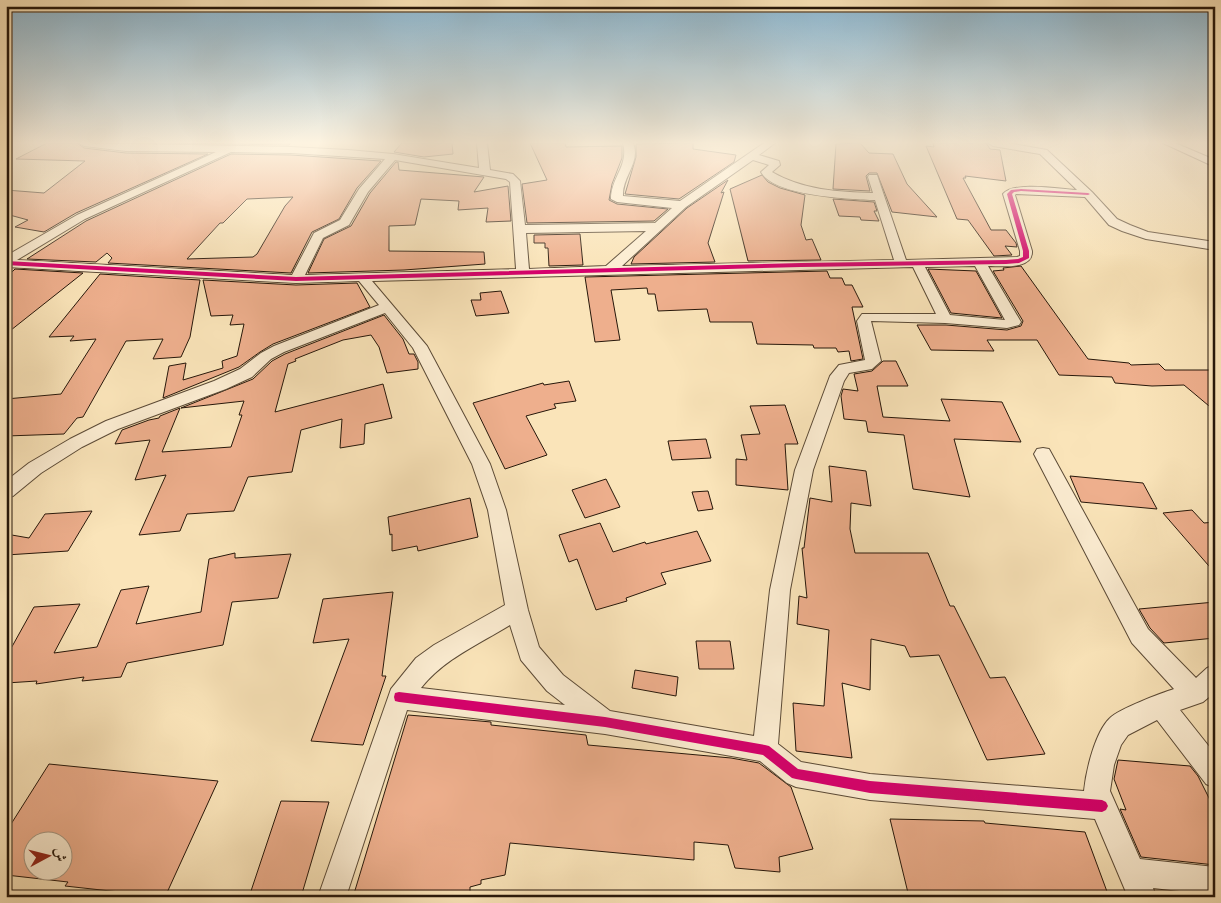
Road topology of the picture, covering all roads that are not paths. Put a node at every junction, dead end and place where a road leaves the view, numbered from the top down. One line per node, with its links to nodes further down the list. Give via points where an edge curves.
1 (153, 185): 15 (street, via 73,222)
2 (368, 185): 22 (street, via 345,222 318,236)
3 (514, 185): 13 (street)
4 (620, 185): 11 (street, via 617,199)
5 (710, 185): 11 (street)
6 (796, 185): 10 (street, via 837,194)
7 (875, 185): 10 (street)
8 (1079, 185): 9 (street)
9 (1088, 194): 14 (street, via 1113,222 1126,228 1146,235); 18 (street, via 1013,191 1009,194 1026,258)
10 (879, 197): 16 (street)
11 (682, 205): 12 (street)
12 (657, 228): 13 (street); 19 (street)
13 (520, 229): 20 (street)
14 (1215, 246)
15 (6, 262): 22 (street)
16 (901, 263): 17 (street); 19 (street)
17 (917, 263): 18 (street); 24 (street)
18 (980, 263): 24 (street, via 1014,322)
19 (610, 270): 20 (street)
20 (523, 272): 21 (street)
21 (362, 277): 22 (street); 23 (street)
22 (296, 279)
23 (387, 307): 26 (street, via 279,349 246,373 220,385 112,425 35,468); 27 (street, via 420,346 481,464 497,510)
24 (945, 319): 33 (street, via 864,318 873,361 867,366 844,369 836,380 804,470 782,581)
25 (1043, 454): 29 (street, via 1140,636)
26 (6, 491)
27 (517, 610): 30 (street, via 442,652 424,666); 32 (street, via 529,653 555,683)
28 (1215, 676): 29 (street)
29 (1195, 694): 31 (street)
30 (399, 697): 32 (street); 38 (street)
31 (1161, 705): 34 (street); 35 (street, via 1119,726 1111,738 1101,765 1097,791)
32 (605, 722): 33 (street)
33 (765, 750): 35 (street, via 796,774 870,787)
34 (1215, 775)
35 (1102, 806): 37 (street)
36 (1215, 881): 37 (street)
37 (1136, 885)
38 (332, 897)

